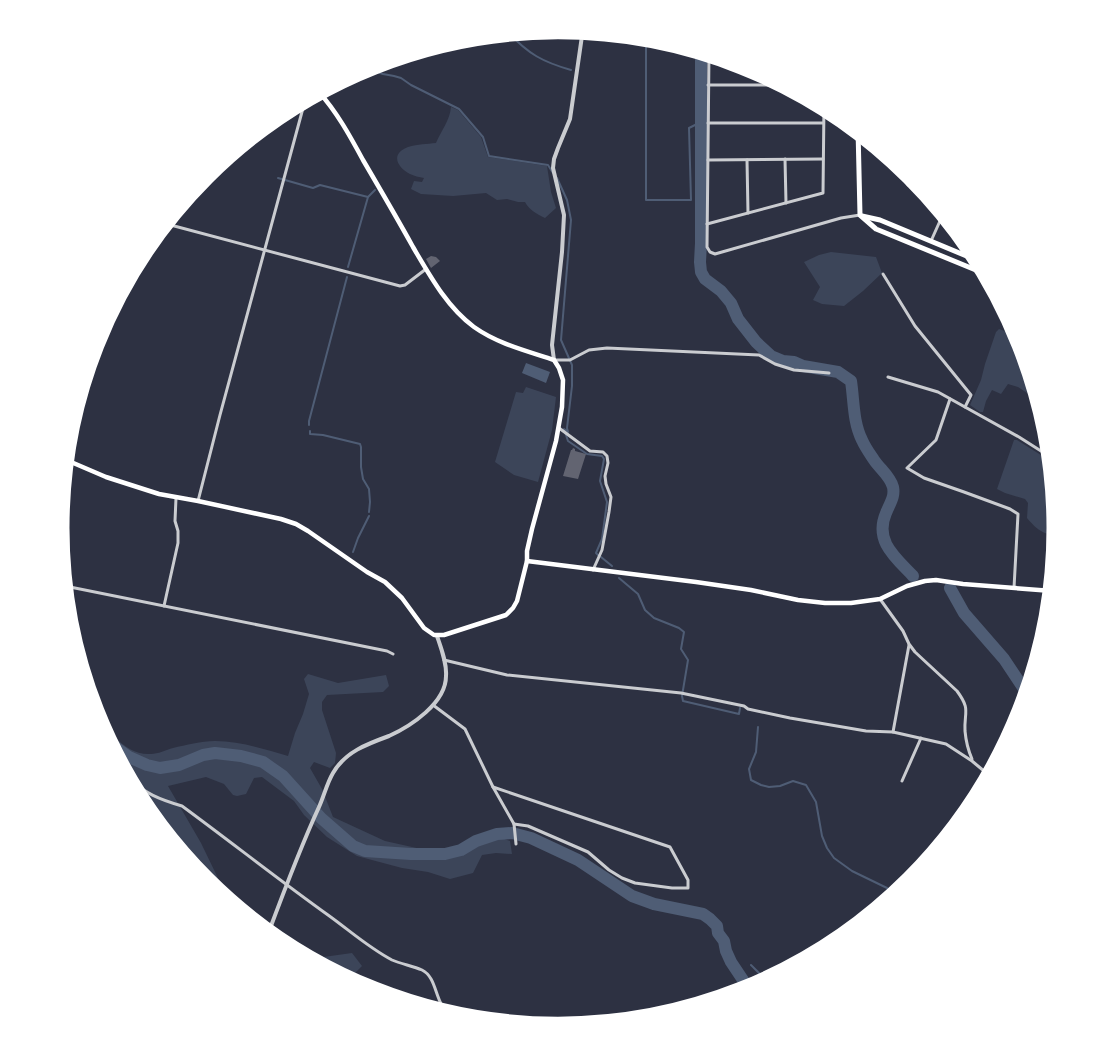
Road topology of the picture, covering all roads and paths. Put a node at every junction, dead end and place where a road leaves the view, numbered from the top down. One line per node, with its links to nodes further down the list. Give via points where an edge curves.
1 (582, 39): 27 (street, via 570,119 553,168 564,215 552,345)
2 (709, 62): 3 (street)
3 (708, 85): 4 (street); 8 (street)
4 (768, 85)
5 (323, 97): 25 (main road)
6 (303, 110): 22 (street)
7 (824, 116): 9 (street)
8 (708, 123): 9 (street); 13 (street)
9 (824, 123): 12 (street)
10 (858, 141): 17 (main road)
11 (785, 159): 12 (street); 14 (street); 15 (street)
12 (824, 159): 15 (street, via 823,193)
13 (708, 160): 14 (street); 19 (street)
14 (747, 160): 16 (street)
15 (786, 203): 16 (street)
16 (748, 213): 19 (street)
17 (860, 215): 19 (street, via 715,254 707,247); 21 (main road, via 880,219); 24 (main road, via 876,229)
18 (940, 221): 21 (street)
19 (707, 224)
20 (172, 225): 22 (street)
21 (931, 241): 23 (main road)
22 (265, 250): 25 (street, via 400,286); 36 (street)
23 (965, 255)
24 (973, 268)
25 (426, 269): 27 (main road, via 441,293 473,326 501,342)
26 (883, 274): 31 (street, via 915,326 971,395)
27 (554, 360): 28 (street, via 570,360 589,350 607,348 759,355 794,370); 32 (main road, via 563,380)
28 (829, 373)
29 (888, 377): 30 (street)
30 (950, 399): 31 (street); 40 (street, via 936,440 907,468 1018,513)
31 (964, 407): 33 (street)
32 (559, 428): 37 (main road); 38 (street, via 590,451 607,456 605,476 611,497 602,550)
33 (1042, 452)
34 (72, 462): 35 (main road, via 115,480)
35 (176, 496): 36 (main road); 43 (street, via 178,543)
36 (198, 501): 44 (main road, via 296,524 391,586 420,624)
37 (527, 561): 38 (main road); 44 (main road, via 517,601 508,613)
38 (593, 570): 42 (main road, via 751,590 798,600 852,603)
39 (72, 587): 43 (street)
40 (1014, 588): 41 (main road); 42 (main road, via 936,580 907,586)
41 (1044, 590)
42 (880, 599): 45 (street)
43 (164, 606): 46 (street)
44 (437, 636): 47 (street)
45 (909, 644): 49 (street); 51 (street, via 961,697 967,709 966,743)
46 (393, 654)
47 (444, 660): 48 (street, via 446,677); 49 (street, via 507,675 681,693 790,718)
48 (433, 705): 54 (street, via 465,729); 58 (street, via 408,726 372,742 340,764)
49 (893, 732): 50 (street)
50 (921, 738): 51 (street, via 946,744); 53 (street)
51 (972, 761): 52 (street)
52 (983, 770)
53 (902, 781)
54 (493, 787): 56 (street); 56 (street, via 670,847 688,888 636,883 609,870 588,852 528,826)
55 (147, 793): 58 (street, via 182,806)
56 (515, 826): 57 (street)
57 (516, 844)
58 (286, 885): 59 (street); 60 (street, via 371,946 409,967 423,970 433,980)
59 (272, 924)
60 (440, 1003)

